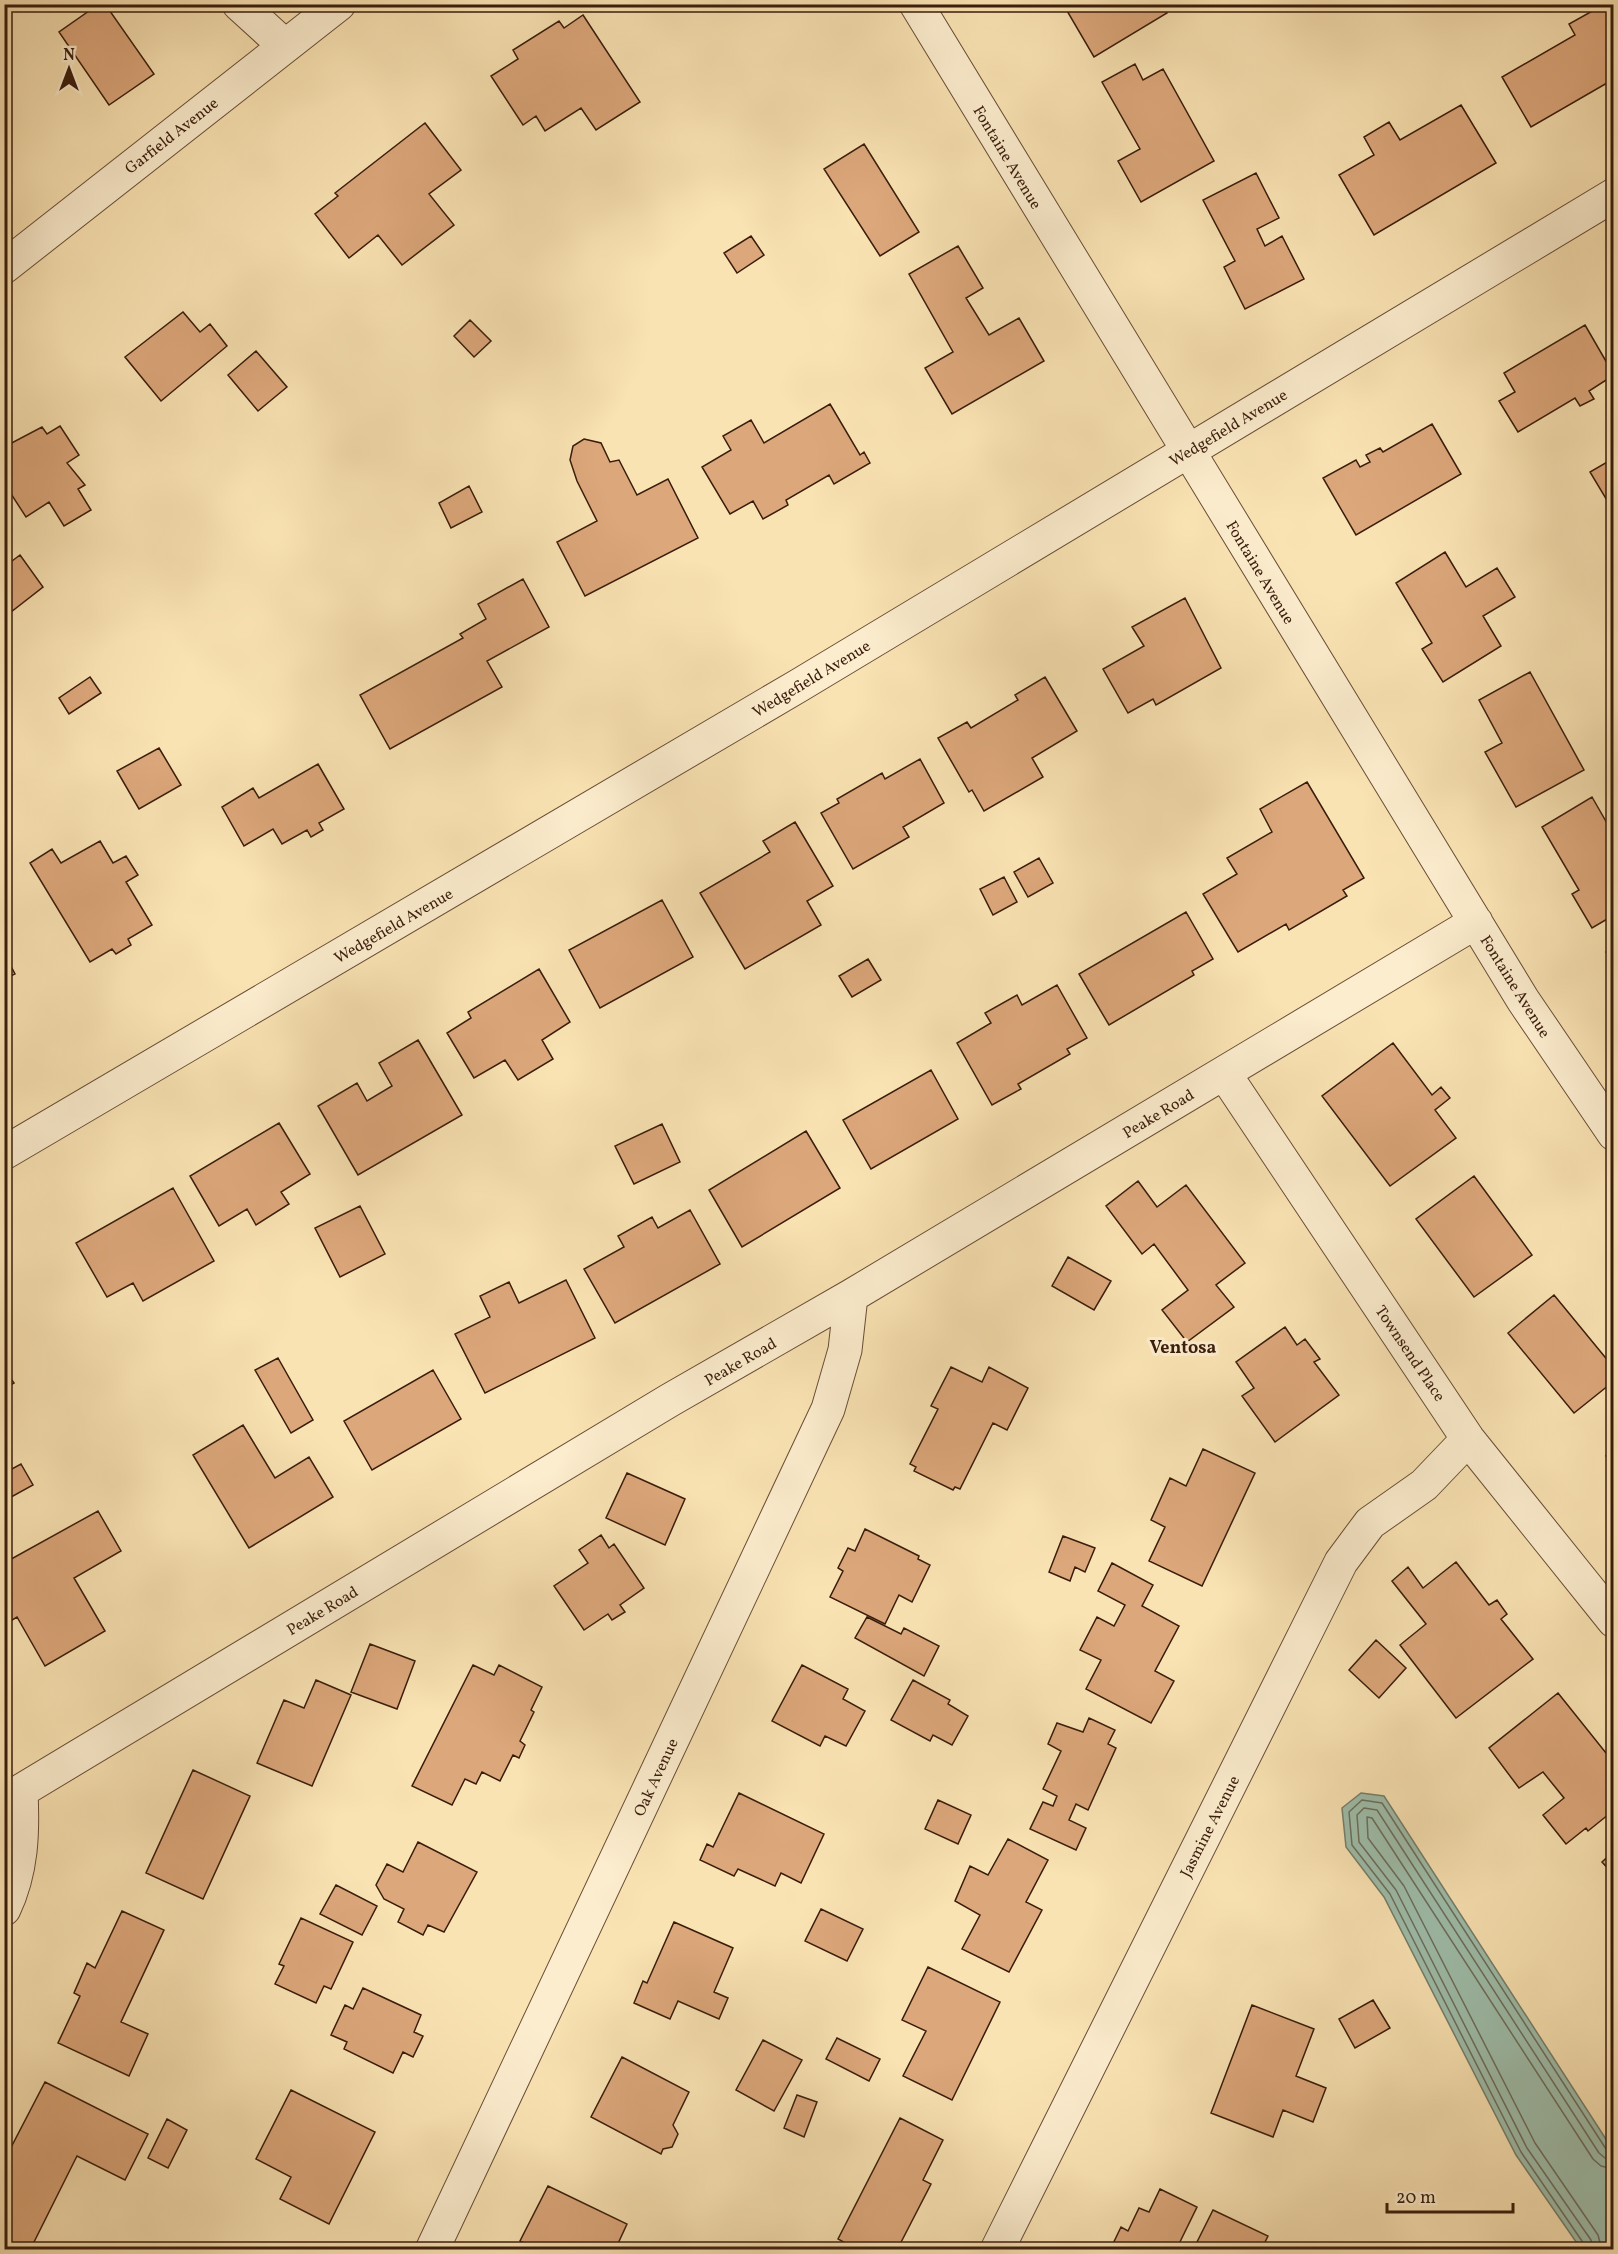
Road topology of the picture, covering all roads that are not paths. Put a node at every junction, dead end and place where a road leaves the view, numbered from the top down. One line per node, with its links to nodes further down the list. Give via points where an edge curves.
1 (239, 4): 4 (street)
2 (339, 4): 4 (street, Garfield Avenue)
3 (916, 4): 7 (street, Fontaine Avenue)
4 (285, 46): 6 (street, Garfield Avenue)
5 (1614, 195): 7 (street, Wedgefield Avenue)
6 (4, 267)
7 (1188, 451): 8 (street, Fontaine Avenue); 11 (street, Wedgefield Avenue, via 788,693)
8 (1476, 922): 9 (street, Peake Road); 10 (street, Fontaine Avenue, via 1523,1000)
9 (1224, 1073): 12 (street, Peake Road); 13 (street, Townsend Place)
10 (1614, 1134)
11 (4, 1153)
12 (851, 1296): 15 (street, Peake Road, via 660,1406); 17 (street, Oak Avenue, via 845,1350 828,1409)
13 (1468, 1439): 14 (street, Townsend Place); 18 (street, Jasmine Avenue, via 1424,1485 1370,1523 1341,1563)
14 (1614, 1622)
15 (13, 1796): 16 (street, via 24,1836 16,1880)
16 (4, 1909)
17 (432, 2250)
18 (997, 2250)

